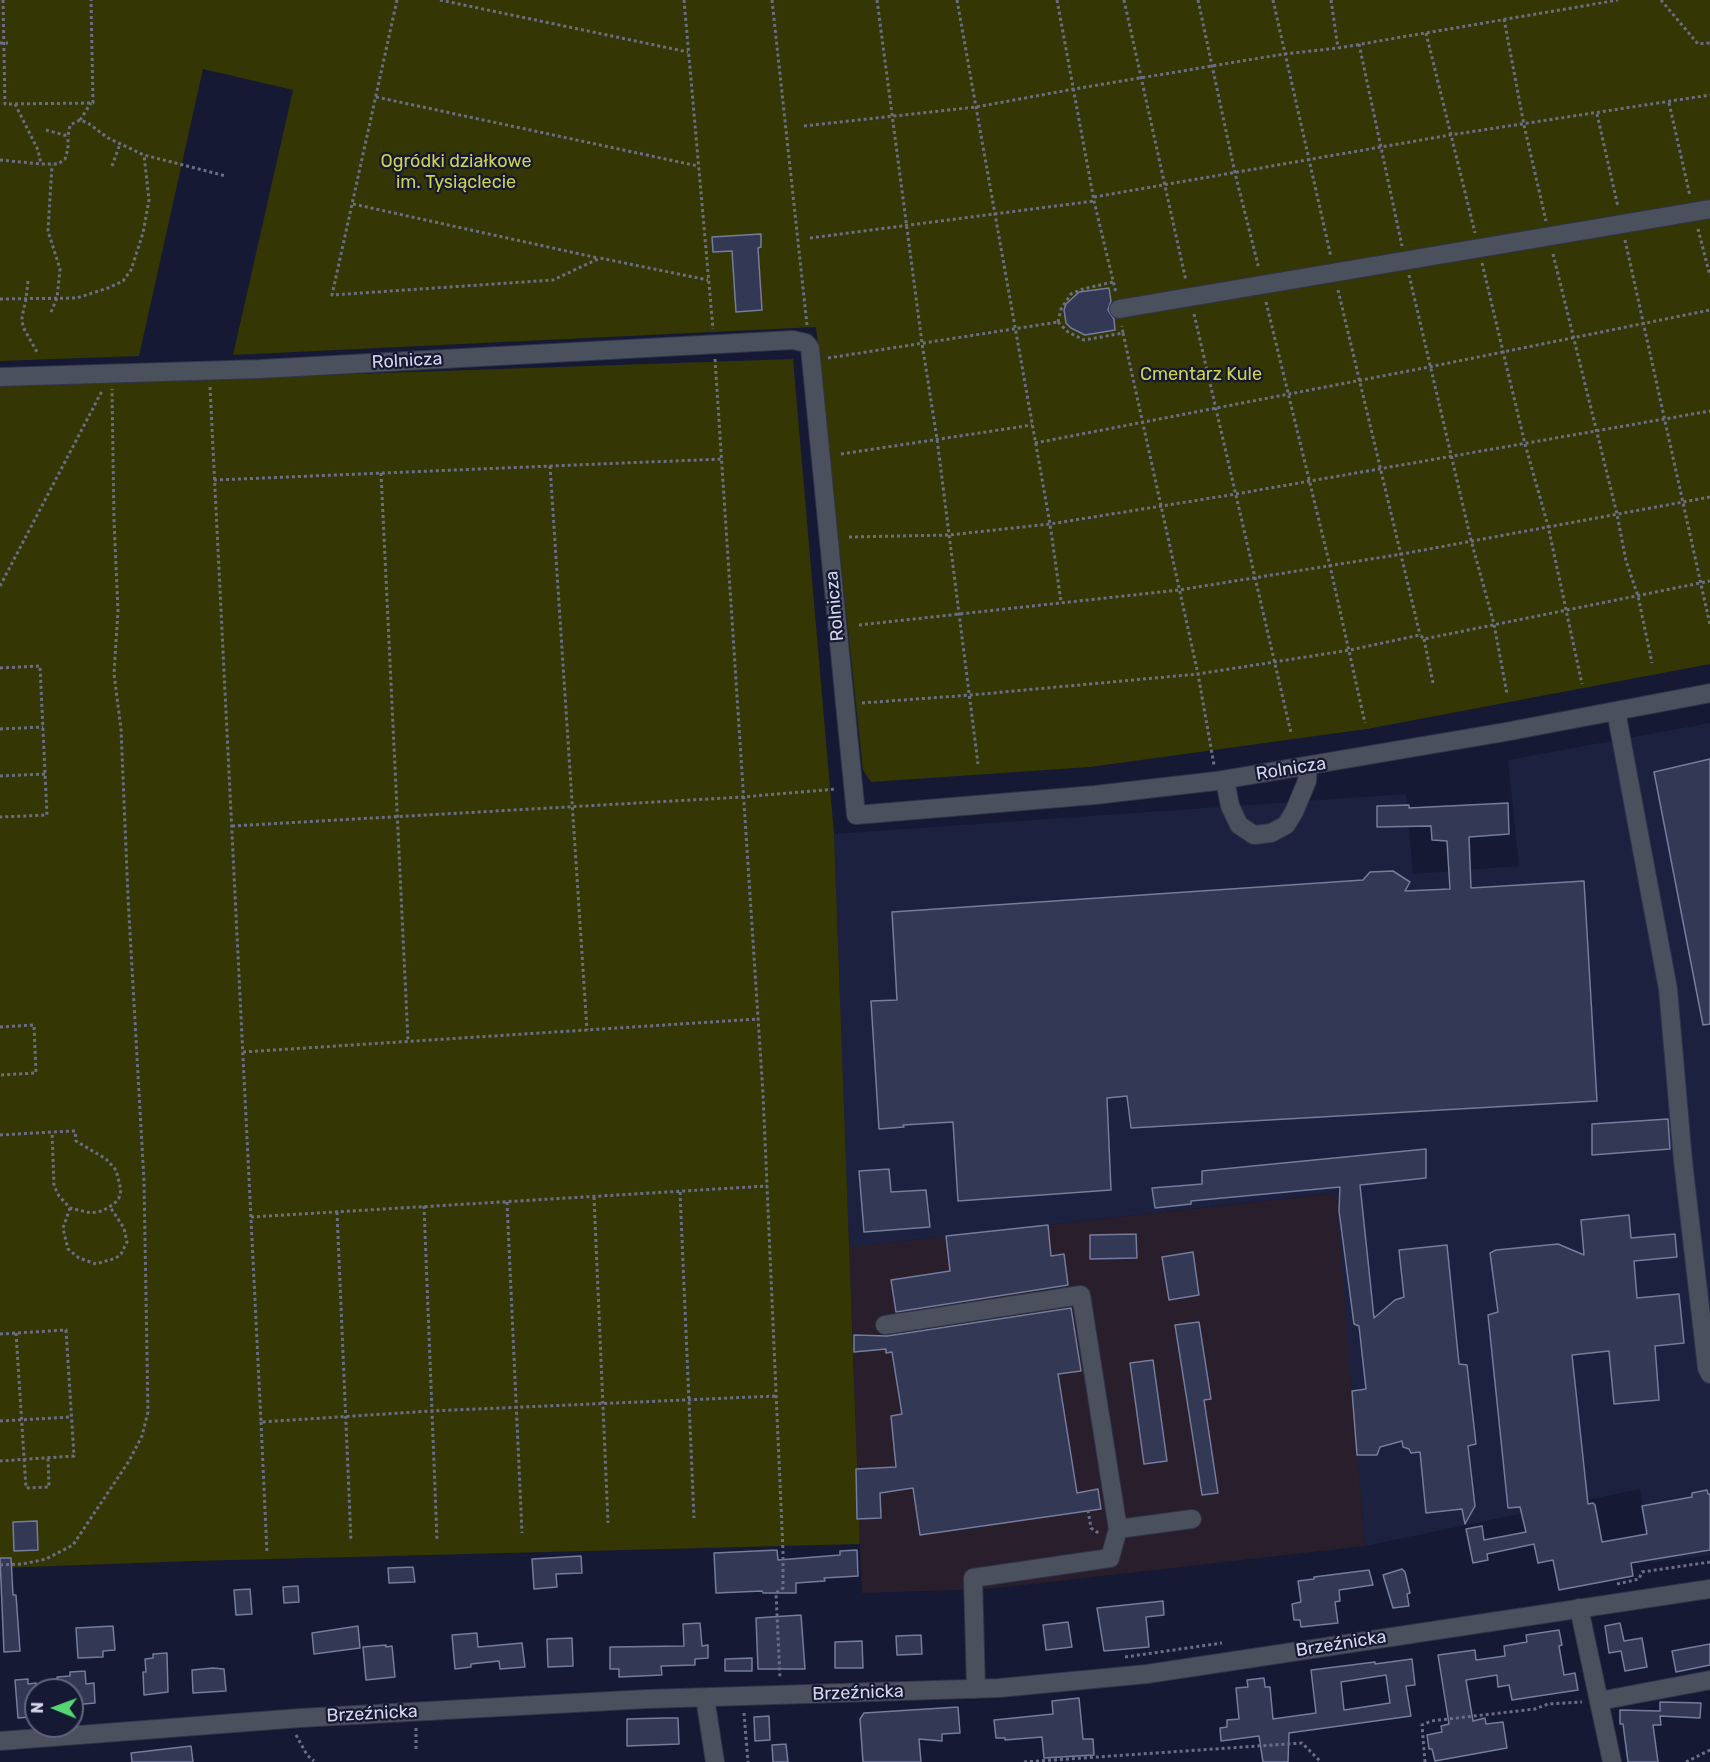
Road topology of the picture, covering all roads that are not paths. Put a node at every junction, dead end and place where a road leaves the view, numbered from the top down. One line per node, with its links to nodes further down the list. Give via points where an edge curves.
1 (1702, 210): 2 (street)
2 (1119, 309)
3 (0, 376): 7 (street, Rolnicza, via 260,369 793,340 806,343 811,354 856,815)
4 (1710, 693): 5 (street, Rolnicza)
5 (1616, 711): 6 (street, Rolnicza); 9 (street, via 1668,989 1683,1161)
6 (1308, 766): 7 (street, Rolnicza); 7 (street, via 1307,781 1294,812 1286,825 1271,833 1254,834 1239,825)
7 (1220, 781)
8 (885, 1325): 11 (street, via 1081,1294)
9 (1710, 1374)
10 (1192, 1519): 11 (street)
11 (1116, 1536): 15 (street, via 1110,1558 973,1578)
12 (1710, 1589): 13 (street, Brzeźnicka)
13 (1579, 1608): 15 (street, Brzeźnicka, via 1147,1674); 17 (street)
14 (1710, 1680): 17 (street)
15 (976, 1689): 16 (street, Brzeźnicka, via 781,1687)
16 (705, 1698): 18 (street, Brzeźnicka, via 300,1718); 19 (street)
17 (1599, 1701): 20 (street)
18 (0, 1741)
19 (715, 1762)
20 (1611, 1762)

